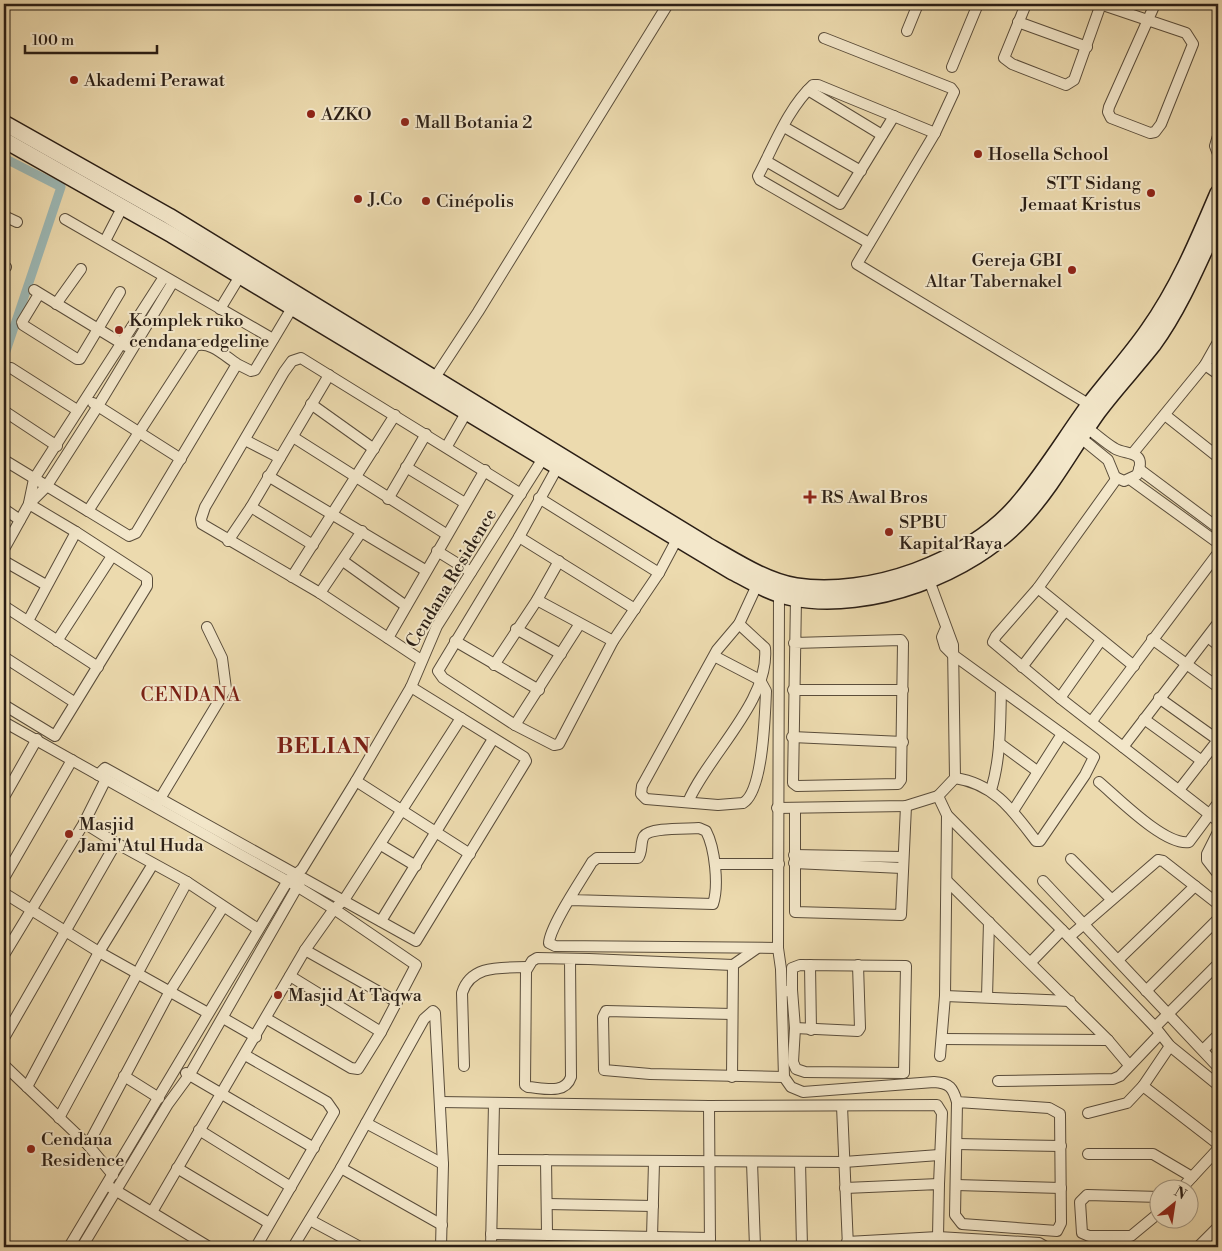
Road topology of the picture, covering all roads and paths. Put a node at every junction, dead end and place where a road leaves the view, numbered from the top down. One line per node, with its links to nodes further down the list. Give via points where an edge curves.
1 (668, 4): 50 (street)
2 (918, 4): 9 (street)
3 (978, 4): 12 (street)
4 (1026, 4): 8 (street)
5 (1101, 4): 7 (street); 11 (street)
6 (1155, 4): 7 (street)
7 (1148, 21): 7 (street, via 1108,112 1112,118 1150,133 1161,124 1193,44 1186,33)
8 (1018, 22): 11 (street); 11 (street, via 1004,58 1060,84 1066,85 1074,80)
9 (907, 31)
10 (824, 38): 17 (street, via 951,88 954,96)
11 (1087, 47)
12 (952, 68)
13 (808, 90): 14 (street, via 818,85); 16 (street); 18 (street)
14 (894, 116): 17 (street); 18 (street)
15 (4, 123): 24 (main road)
16 (784, 127): 22 (street); 23 (street)
17 (935, 133): 32 (street)
18 (882, 135): 23 (street)
19 (1218, 136): 21 (street, via 1215,146)
20 (4, 140): 24 (main road)
21 (1218, 154)
22 (766, 161): 23 (street, via 840,204); 32 (street, via 758,176 760,180)
23 (861, 171)
24 (85, 177): 26 (main road); 50 (main road, via 169,216)
25 (1218, 193): 53 (main road, via 1181,277 1148,330)
26 (122, 208): 31 (street); 34 (main road)
27 (4, 216): 30 (street)
28 (65, 219): 31 (street)
29 (1218, 221): 61 (main road, via 1157,338)
30 (17, 222)
31 (105, 241): 35 (street)
32 (869, 243): 53 (street, via 857,264)
33 (81, 270): 37 (street)
34 (240, 276): 38 (main road); 39 (street)
35 (168, 279): 39 (street); 42 (street); 44 (street)
36 (120, 292): 40 (street)
37 (56, 304): 40 (street); 40 (street, via 36,292 23,325 72,358 80,358)
38 (292, 308): 41 (street); 57 (main road)
39 (220, 309): 41 (street)
40 (98, 329): 42 (street)
41 (273, 339): 45 (street, via 255,370 251,372)
42 (120, 342): 44 (street); 51 (street)
43 (1218, 342): 46 (street)
44 (130, 349): 54 (street)
45 (237, 364): 60 (street, via 211,346 195,346); 71 (street)
46 (1205, 365): 48 (street); 59 (street)
47 (11, 368): 55 (street)
48 (1218, 374)
49 (329, 375): 52 (street); 58 (street); 64 (street, via 301,358 292,361)
50 (434, 379): 83 (main road)
51 (86, 399): 54 (street); 55 (street)
52 (311, 404): 63 (street); 67 (street)
53 (1090, 405): 85 (main road)
54 (98, 406): 60 (street); 84 (street)
55 (77, 410): 65 (street)
56 (4, 411): 65 (street)
57 (466, 413): 66 (street); 73 (main road)
58 (395, 415): 62 (street); 67 (street)
59 (1165, 415): 68 (street); 69 (street)
60 (138, 431): 71 (street); 93 (street)
61 (1084, 433): 68 (street, via 1115,449); 80 (street, via 1108,460); 85 (main road)
62 (426, 434): 66 (street); 74 (street)
63 (293, 437): 70 (street); 79 (street)
64 (245, 440): 70 (street); 102 (street, via 201,519 202,524)
65 (57, 446): 81 (street)
66 (447, 446): 77 (street)
67 (374, 449): 79 (street)
68 (1133, 453): 76 (street)
69 (1218, 457)
70 (280, 458): 78 (street)
71 (181, 459): 93 (street, via 134,535 122,532)
72 (4, 460): 81 (street)
73 (542, 460): 75 (main road); 86 (street, Cendana Residence)
74 (406, 467): 88 (street); 89 (street)
75 (557, 468): 83 (main road); 87 (street)
76 (1140, 469): 82 (street); 96 (street)
77 (485, 470): 86 (street); 89 (street)
78 (268, 476): 91 (street); 94 (street)
79 (355, 478): 88 (street); 94 (street)
80 (1117, 478): 82 (street); 119 (street)
81 (34, 479): 84 (street); 90 (street)
82 (1131, 480): 103 (street)
83 (593, 481): 85 (main road, via 750,568 795,586 836,588 878,583 928,567 986,532); 101 (main road)
84 (46, 487): 90 (street); 93 (street)
85 (1038, 488): 116 (main road, via 1023,518 996,542 967,562)
86 (521, 494): 113 (street, Cendana Residence)
87 (539, 498): 100 (street); 114 (street)
88 (388, 499): 99 (street)
89 (465, 503): 99 (street)
90 (29, 504): 95 (street); 98 (street)
91 (251, 506): 102 (street); 104 (street)
92 (4, 509): 95 (street)
93 (88, 511)
94 (334, 514): 97 (street); 104 (street)
95 (20, 520): 105 (street)
96 (1218, 528)
97 (362, 531): 111 (street); 112 (street)
98 (76, 532): 108 (street); 117 (street)
99 (446, 534): 106 (street)
100 (519, 537): 110 (street); 139 (street)
101 (676, 539): 114 (street); 118 (main road)
102 (228, 541): 115 (street)
103 (1218, 543)
104 (313, 546): 115 (street)
105 (4, 549)
106 (437, 551): 112 (street); 113 (street)
107 (1218, 553): 136 (street)
108 (112, 556): 138 (street); 152 (street, via 147,578 147,586)
109 (4, 561): 117 (street)
110 (558, 561): 123 (street); 126 (street)
111 (343, 562): 120 (street); 125 (street)
112 (425, 570): 125 (street)
113 (471, 572): 147 (street, Cendana Residence, via 437,626)
114 (659, 573): 126 (street)
115 (292, 578): 120 (street)
116 (929, 580): 122 (main road, via 881,595 839,601); 144 (street, via 951,636)
117 (46, 585): 128 (street)
118 (757, 585): 121 (main road); 131 (street)
119 (1038, 588): 127 (street); 150 (street, via 994,642)
120 (320, 593): 135 (street)
121 (779, 593): 122 (main road); 191 (street)
122 (796, 598): 141 (street)
123 (537, 600): 130 (street); 133 (street)
124 (4, 606): 128 (street)
125 (406, 606): 135 (street)
126 (635, 609): 140 (street)
127 (1065, 611): 137 (street); 150 (street)
128 (28, 621): 138 (street)
129 (1218, 623): 134 (street)
130 (579, 624): 140 (street); 143 (street)
131 (739, 624): 146 (street); 153 (street, via 765,648)
132 (207, 627): 188 (street, via 222,658 226,689)
133 (516, 629): 143 (street); 149 (street)
134 (1208, 637): 142 (street); 148 (street)
135 (388, 638): 147 (street)
136 (1152, 639): 148 (street); 151 (street)
137 (1101, 640): 151 (street); 160 (street)
138 (57, 641): 152 (street)
139 (455, 641): 149 (street); 168 (street, via 439,669 439,675)
140 (613, 641): 168 (street, via 559,744 555,745)
141 (794, 643): 157 (street); 158 (street, via 899,638 903,643)
142 (1218, 645)
143 (561, 654): 156 (street)
144 (952, 654): 159 (street); 180 (street)
145 (4, 656): 162 (street)
146 (714, 656): 153 (street); 187 (street, via 641,792 649,800)
147 (421, 660): 155 (street, Cendana Residence)
148 (1186, 663): 154 (street); 161 (street)
149 (494, 665): 156 (street)
150 (1022, 666): 160 (street)
151 (1134, 666): 166 (street)
152 (98, 667): 162 (street)
153 (760, 680): 187 (street); 187 (street, via 766,691 759,767 753,792 743,803)
154 (1218, 687)
155 (411, 688): 164 (street); 181 (street, Cendana Residence)
156 (539, 690): 168 (street)
157 (793, 690): 158 (street); 170 (street)
158 (903, 690): 173 (street)
159 (1001, 691): 169 (street); 174 (street)
160 (1060, 698): 166 (street)
161 (1159, 698): 165 (street); 177 (street, via 1218,740)
162 (74, 702): 163 (street, via 55,736)
163 (4, 705)
164 (461, 718): 172 (street); 193 (street)
165 (1144, 719): 175 (street); 177 (street)
166 (1092, 721): 175 (street)
167 (4, 722): 171 (street)
168 (515, 725)
169 (1062, 734): 178 (street); 194 (street, via 1094,756 1085,776 1042,841 1036,841)
170 (792, 737): 173 (street); 173 (street, via 793,783 797,786 897,785 901,780)
171 (37, 739): 176 (street); 186 (street)
172 (493, 739): 199 (street); 203 (street, via 524,757 526,763)
173 (903, 742)
174 (999, 743): 178 (street); 183 (street)
175 (1123, 747): 184 (street)
176 (72, 760): 179 (street); 213 (street)
177 (1202, 761): 184 (street)
178 (1038, 771): 194 (street)
179 (102, 777): 188 (street); 198 (street)
180 (955, 778): 183 (street); 185 (street)
181 (356, 781): 193 (street); 211 (street, Cendana Residence)
182 (1099, 782): 195 (street, via 1162,834 1174,840 1189,842)
183 (991, 790): 194 (street)
184 (1180, 790): 195 (street)
185 (938, 796): 190 (street); 196 (street)
186 (4, 797)
187 (688, 802)
188 (158, 803): 211 (street); 217 (street)
189 (1218, 803): 195 (street)
190 (906, 806): 192 (street); 206 (street)
191 (777, 808): 192 (street); 209 (street)
192 (795, 808): 204 (street)
193 (402, 810): 199 (street); 202 (street)
194 (1013, 811)
195 (1210, 813): 197 (street)
196 (947, 815): 214 (street); 234 (street)
197 (1218, 821)
198 (84, 823): 201 (street); 227 (street)
199 (436, 832): 203 (street); 210 (street)
200 (1218, 832): 212 (street, via 1207,860)
201 (116, 843): 207 (street); 233 (street)
202 (381, 845): 210 (street); 222 (street)
203 (470, 854): 229 (street, via 416,941)
204 (794, 859): 206 (street); 206 (street, via 794,911 799,914 901,914)
205 (1072, 859): 221 (street)
206 (902, 863)
207 (153, 864): 216 (street); 238 (street)
208 (715, 864): 209 (street); 223 (street, via 713,904); 223 (street, via 706,831 699,828 653,830 644,837 638,858 597,858)
209 (778, 864): 236 (street)
210 (416, 866): 229 (street)
211 (299, 873): 217 (street, Cendana Residence); 219 (street); 222 (street)
212 (1218, 874)
213 (4, 878)
214 (947, 880): 230 (street); 253 (street)
215 (1043, 881): 231 (street)
216 (187, 882): 225 (street); 248 (street)
217 (287, 882): 219 (street); 232 (street, Cendana Residence)
218 (1194, 886): 221 (street, via 1158,860); 224 (street); 241 (street)
219 (298, 887): 226 (street); 260 (street)
220 (4, 893): 227 (street)
221 (1111, 899): 231 (street)
222 (344, 900): 226 (street); 229 (street)
223 (570, 900): 235 (street, via 551,932 549,943 554,946)
224 (1218, 904)
225 (223, 907): 232 (street); 250 (street)
226 (334, 909): 237 (street); 256 (street, via 416,965)
227 (30, 910): 233 (street); 239 (street)
228 (1218, 919): 252 (street)
229 (381, 921)
230 (989, 922): 242 (street); 254 (street)
231 (1082, 925): 234 (street); 241 (street)
232 (258, 929): 257 (street, Cendana Residence)
233 (64, 931): 238 (street); 268 (street)
234 (1065, 933): 242 (street); 264 (street)
235 (756, 948): 236 (street); 244 (street)
236 (778, 948): 251 (street)
237 (305, 950): 249 (street); 256 (street)
238 (99, 952): 248 (street); 287 (street)
239 (4, 955)
240 (570, 958): 244 (street); 247 (street, via 537,958); 247 (street, via 572,1077 566,1086 558,1089 526,1085)
241 (1118, 960): 252 (street)
242 (1030, 962): 255 (street)
243 (1218, 964): 259 (street)
244 (733, 965): 258 (street)
245 (810, 965): 246 (street); 251 (street, via 792,968); 263 (street)
246 (858, 965): 262 (street, via 906,966 904,1073 800,1071 793,1062); 263 (street, via 859,1030)
247 (527, 967): 277 (street, via 490,969 476,973 465,983 462,993)
248 (137, 972): 250 (street); 296 (street)
249 (290, 976): 261 (street); 265 (street)
250 (170, 991): 257 (street); 281 (street)
251 (787, 991): 262 (street); 283 (street)
252 (1146, 991): 259 (street)
253 (945, 996): 254 (street); 269 (street)
254 (987, 997): 255 (street)
255 (1070, 1001): 270 (street)
256 (397, 1002): 265 (street)
257 (208, 1014): 279 (street, Cendana Residence)
258 (732, 1014): 282 (street); 282 (street, via 606,1011 603,1017 604,1070)
259 (1167, 1014): 264 (street); 272 (street)
260 (223, 1018): 267 (street); 280 (street)
261 (267, 1018): 265 (street, via 356,1069); 267 (street)
262 (795, 1028): 263 (street)
263 (810, 1030)
264 (1157, 1030): 271 (street); 276 (street)
265 (381, 1032)
266 (1218, 1034): 272 (street)
267 (256, 1037): 273 (street)
268 (4, 1038)
269 (943, 1038): 270 (street); 274 (street)
270 (1108, 1040): 276 (street)
271 (1170, 1046): 285 (street); 286 (street)
272 (1204, 1050): 278 (street)
273 (245, 1054): 288 (street); 303 (street, via 331,1105 333,1115)
274 (940, 1056)
275 (4, 1065): 287 (street)
276 (1129, 1065): 284 (street, via 1120,1076 1107,1080)
277 (464, 1066)
278 (1218, 1067)
279 (177, 1069): 280 (street); 289 (street, Cendana Residence)
280 (190, 1074): 288 (street); 321 (street)
281 (124, 1076): 289 (street); 301 (street)
282 (732, 1077): 283 (street)
283 (784, 1077): 291 (street, via 791,1087 803,1092 941,1082 953,1088)
284 (998, 1081)
285 (1218, 1085)
286 (1143, 1086): 295 (street, via 1127,1103); 300 (street)
287 (28, 1087): 296 (street)
288 (221, 1092): 298 (street); 303 (street)
289 (158, 1098): 317 (street, Cendana Residence)
290 (440, 1102): 292 (street); 297 (street, via 433,1011 424,1019); 314 (street)
291 (957, 1102): 299 (street); 302 (street, via 1054,1109 1062,1118)
292 (494, 1103): 293 (street); 307 (street)
293 (709, 1106): 294 (street); 309 (street)
294 (842, 1106): 306 (street, via 937,1105 942,1113); 313 (street)
295 (1088, 1113)
296 (59, 1118): 301 (street)
297 (366, 1123): 314 (street); 316 (street)
298 (199, 1130): 315 (street); 322 (street)
299 (957, 1144): 302 (street); 320 (street)
300 (1218, 1144)
301 (88, 1145): 317 (street)
302 (1061, 1146): 324 (street)
303 (314, 1148): 322 (street)
304 (1218, 1150): 318 (street)
305 (1088, 1154): 318 (street, via 1153,1154)
306 (939, 1155): 313 (street); 319 (street)
307 (493, 1160): 308 (street); 335 (street)
308 (546, 1160): 310 (street); 326 (street)
309 (709, 1161): 310 (street); 311 (street); 338 (street)
310 (654, 1162): 327 (street)
311 (752, 1162): 312 (street); 348 (street)
312 (800, 1162): 313 (street); 349 (street)
313 (844, 1162): 323 (street)
314 (443, 1164): 332 (street)
315 (177, 1168): 328 (street); 331 (street)
316 (341, 1168): 329 (street); 332 (street)
317 (113, 1175): 321 (street, Cendana Residence)
318 (1192, 1177)
319 (939, 1184): 323 (street); 337 (street)
320 (956, 1185): 324 (street); 324 (street, via 955,1215 962,1224 1053,1232 1061,1225)
321 (111, 1187): 328 (street); 340 (street); 341 (street)
322 (291, 1187): 331 (street)
323 (845, 1188): 339 (street)
324 (1061, 1188)
325 (1150, 1197): 330 (street, via 1087,1195 1080,1202 1082,1233 1089,1236 1132,1236)
326 (547, 1204): 327 (street); 334 (street)
327 (653, 1206): 336 (street)
328 (152, 1212): 342 (street)
329 (310, 1220): 344 (street); 345 (street)
330 (1150, 1221)
331 (268, 1223): 343 (street)
332 (442, 1225): 346 (street)
333 (1218, 1227): 351 (street)
334 (547, 1233): 335 (street); 336 (street)
335 (491, 1234): 347 (street)
336 (652, 1237): 338 (street)
337 (938, 1237): 339 (street); 350 (street, via 1039,1243)
338 (710, 1242)
339 (847, 1245)
340 (69, 1247)
341 (82, 1247)
342 (209, 1247)
343 (256, 1247)
344 (293, 1247)
345 (360, 1247)
346 (441, 1247)
347 (491, 1247)
348 (755, 1247)
349 (802, 1247)
350 (1046, 1247)
351 (1198, 1247)

